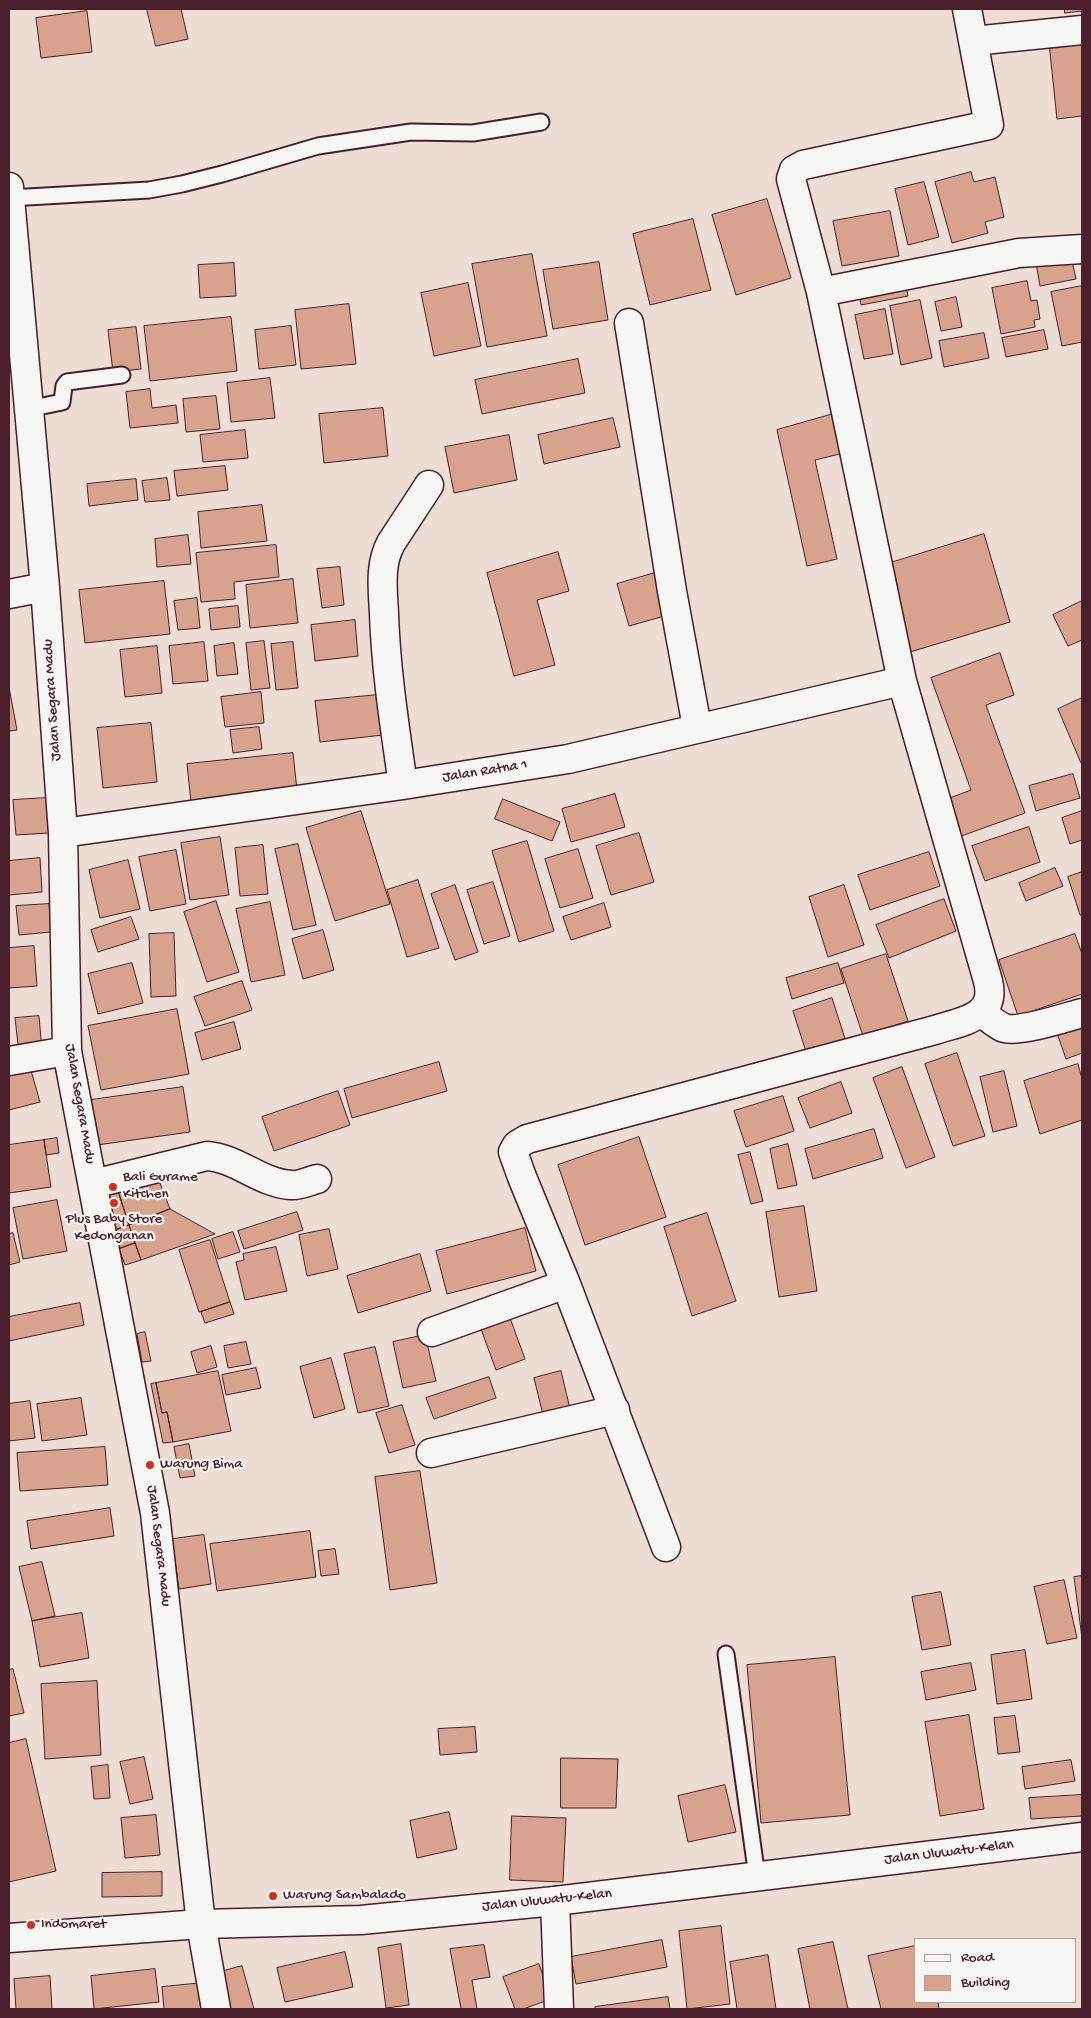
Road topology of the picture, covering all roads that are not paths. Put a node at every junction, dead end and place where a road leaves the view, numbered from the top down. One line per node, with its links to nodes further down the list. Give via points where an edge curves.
1 (967, 9): 3 (street)
2 (1082, 30): 3 (street)
3 (973, 41): 7 (street, via 989,125 803,165 792,173 791,184)
4 (541, 122): 5 (lane, via 474,132 412,132 318,146 182,184)
5 (9, 205): 10 (street, Jalan Segara Madu)
6 (1082, 249): 7 (street, via 1019,253)
7 (821, 292): 14 (street)
8 (629, 323): 15 (street)
9 (122, 375): 10 (lane, via 67,382 62,402)
10 (28, 408): 12 (street, Jalan Segara Madu)
11 (429, 485): 16 (street, via 391,543 384,566 388,687)
12 (45, 587): 13 (street); 17 (street, Jalan Segara Madu)
13 (9, 594)
14 (902, 681): 15 (street, Jalan Ratna 1); 18 (street, via 988,982 989,1001)
15 (697, 727): 16 (street, Jalan Ratna 1, via 568,759)
16 (403, 785): 17 (street, Jalan Ratna 1)
17 (63, 832): 20 (street, Jalan Segara Madu)
18 (981, 1012): 19 (street, via 1010,1030); 24 (street, via 935,1030 522,1141 514,1149 515,1157)
19 (1082, 1013)
20 (67, 1051): 21 (street); 23 (street, Jalan Segara Madu)
21 (9, 1062)
22 (317, 1179): 23 (street, via 292,1186 207,1156)
23 (93, 1184): 33 (street, Jalan Segara Madu, via 155,1512)
24 (566, 1284): 25 (street); 26 (street)
25 (432, 1332)
26 (614, 1410): 27 (street); 28 (street)
27 (431, 1454)
28 (666, 1548)
29 (726, 1654): 31 (lane)
30 (1082, 1837): 31 (street, Jalan Uluwatu-Kelan)
31 (757, 1877): 32 (street, Jalan Uluwatu-Kelan)
32 (555, 1901): 33 (street, Jalan Uluwatu-Kelan, via 361,1920); 36 (street)
33 (202, 1924): 34 (street, Jalan Uluwatu-Kelan); 35 (street, Jalan Segara Madu)
34 (9, 1938)
35 (216, 2009)
36 (559, 2009)

